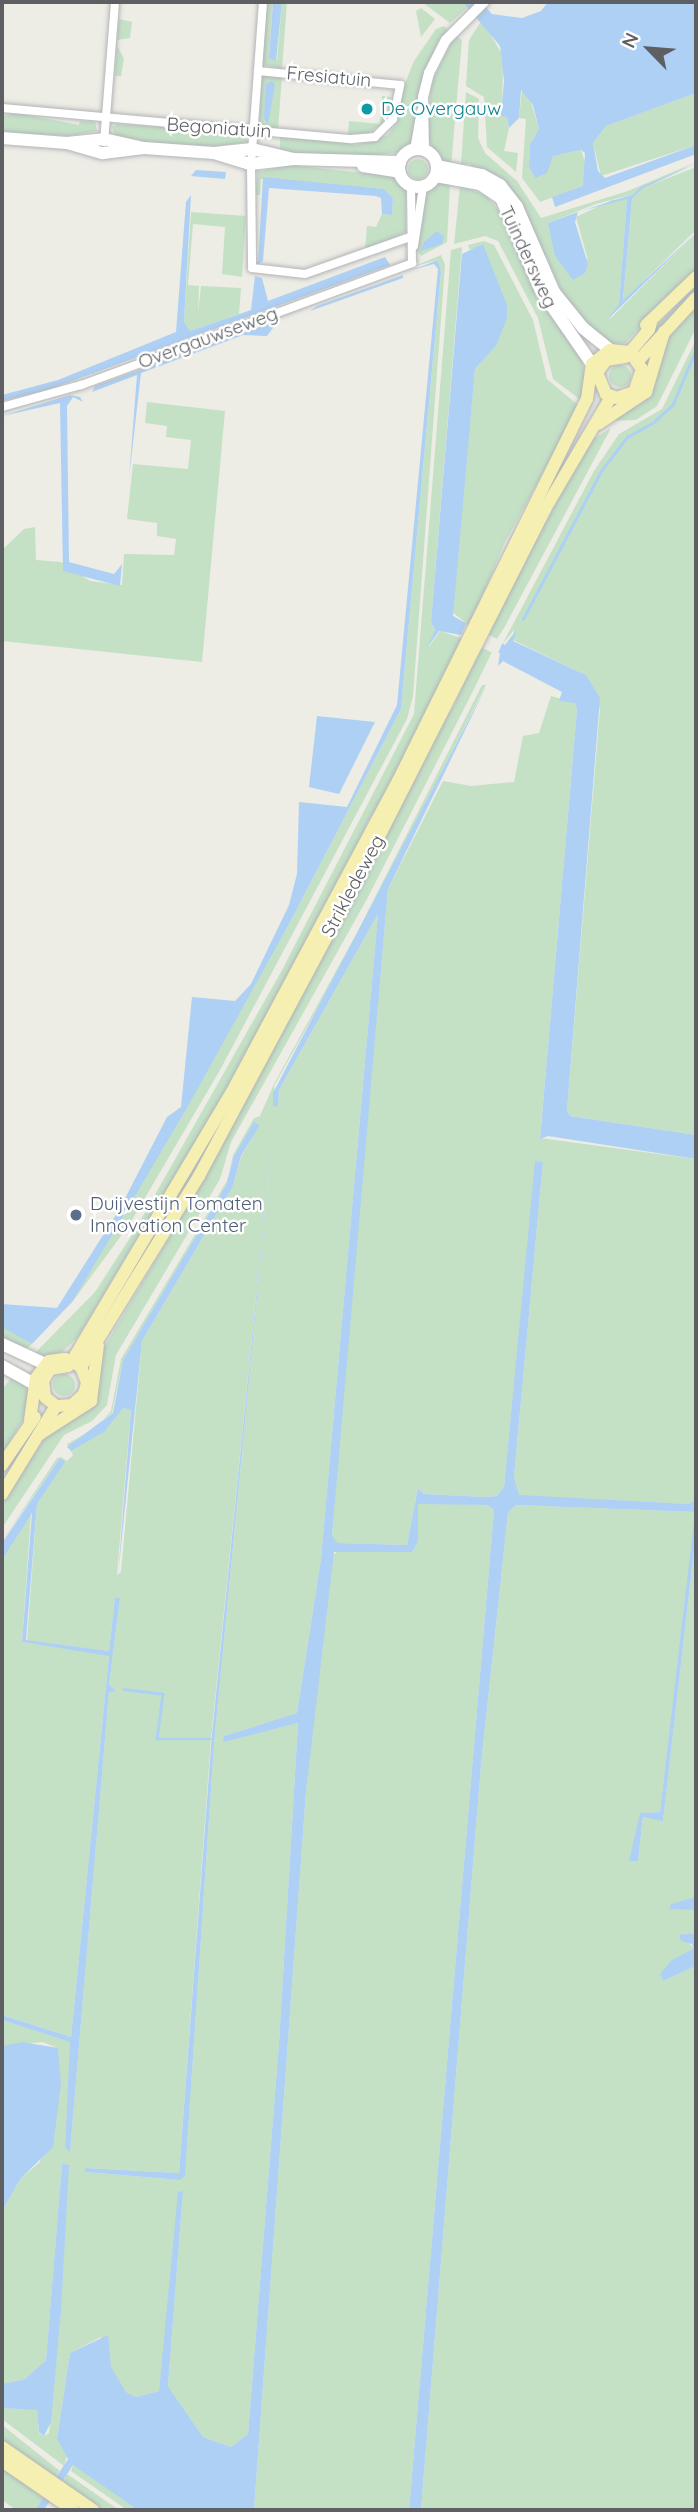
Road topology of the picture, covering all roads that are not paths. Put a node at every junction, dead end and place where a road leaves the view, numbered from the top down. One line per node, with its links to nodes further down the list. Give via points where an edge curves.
1 (115, 2): 7 (street)
2 (263, 2): 4 (street)
3 (484, 2): 14 (street, via 438,52 425,85)
4 (258, 71): 5 (street, Fresiatuin); 8 (street)
5 (400, 85): 8 (street, Begoniatuin, via 393,119 375,137)
6 (2, 108): 7 (street, Begoniatuin)
7 (106, 120): 8 (street, Begoniatuin); 10 (street)
8 (253, 131): 13 (street)
9 (2, 138): 11 (main road)
10 (104, 139): 11 (main road); 12 (main road); 15 (street)
11 (67, 143): 15 (main road)
12 (144, 148): 15 (main road); 16 (main road)
13 (252, 149): 16 (main road); 17 (main road); 18 (street)
14 (420, 150): 19 (main road); 20 (main road)
15 (103, 153)
16 (214, 153): 18 (main road)
17 (294, 159): 18 (main road); 19 (main road)
18 (251, 164): 22 (street, via 250,264 255,270 305,274)
19 (400, 167): 21 (main road)
20 (437, 171): 21 (main road); 27 (main road, Tuindersweg, via 482,175 500,185 517,207 554,292 583,328); 28 (main road, Tuindersweg, via 480,184 500,198 540,289 573,338)
21 (417, 187): 22 (street); 23 (street)
22 (410, 237): 23 (street)
23 (412, 263): 31 (street, Overgauwseweg, via 81,385)
24 (696, 277): 27 (main road)
25 (696, 299): 26 (main road)
26 (664, 332): 27 (main road); 32 (main road, via 646,392 637,402 606,415)
27 (626, 353): 28 (main road); 28 (main road); 30 (main road, via 642,373 637,388 629,395)
28 (597, 362): 29 (main road)
29 (595, 389): 30 (main road); 33 (main road, Strikledeweg)
30 (611, 397): 32 (main road, Strikledeweg)
31 (2, 407)
32 (585, 438): 33 (main road, Strikledeweg)
33 (478, 630): 34 (main road, Strikledeweg)
34 (471, 642): 36 (main road, Strikledeweg, via 199,1176); 37 (main road, Strikledeweg, via 234,1086)
35 (2, 1344): 38 (main road)
36 (98, 1345): 37 (main road, Strikledeweg); 41 (main road, via 90,1401)
37 (73, 1362): 38 (main road); 40 (main road, via 50,1369); 40 (main road, via 86,1377 84,1394 72,1405)
38 (45, 1364): 40 (main road)
39 (2, 1366): 40 (main road)
40 (43, 1395): 41 (main road); 42 (main road)
41 (40, 1434): 43 (main road)
42 (2, 1465)
43 (2, 1494)
44 (2, 2447): 46 (main road)
45 (2, 2461): 46 (main road)
46 (47, 2486): 47 (main road)
47 (58, 2494): 48 (main road); 49 (main road)
48 (73, 2510)
49 (93, 2510)

